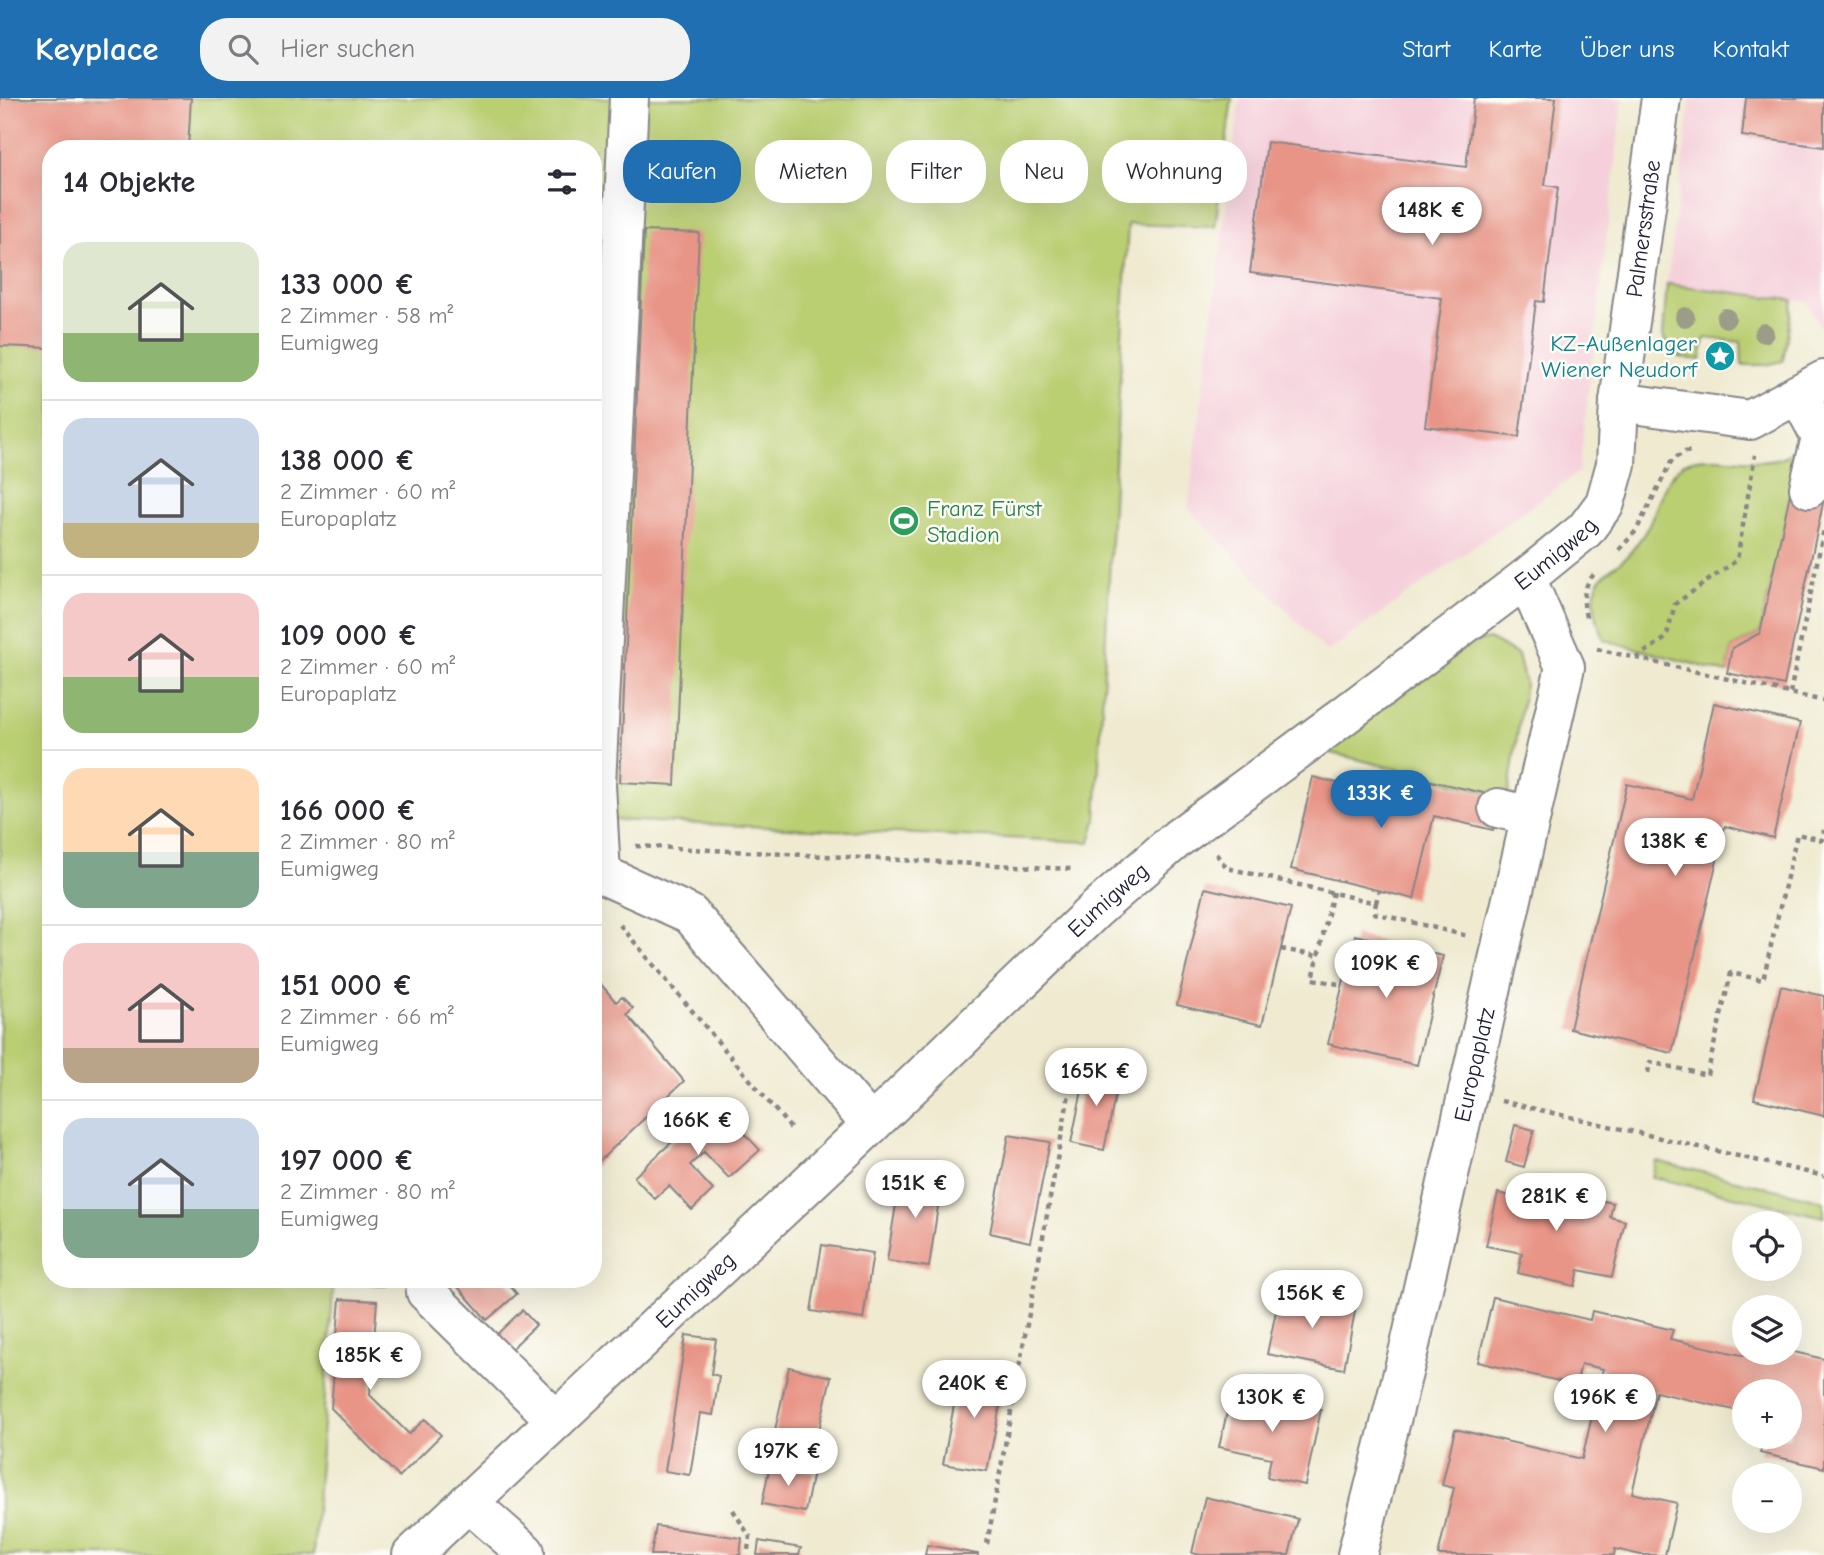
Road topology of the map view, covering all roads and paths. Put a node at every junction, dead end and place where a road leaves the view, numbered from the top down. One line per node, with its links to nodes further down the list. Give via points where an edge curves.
1 (629, 98): 14 (street)
2 (1661, 98): 4 (street, Palmersstraße)
3 (1811, 387): 4 (street, via 1750,420); 7 (street, via 1821,437)
4 (1619, 402): 11 (street, Eumigweg, via 1616,464 1605,503 1586,530)
5 (1695, 451): 9 (path, via 1672,460 1636,531)
6 (1744, 454): 13 (path, via 1755,455 1737,560 1675,604 1666,638)
7 (1809, 488)
8 (1824, 529): 16 (path)
9 (1618, 551)
10 (1600, 568): 12 (path, via 1586,586)
11 (1526, 578): 18 (street, Eumigweg); 27 (street, Europaplatz, via 1565,667 1515,812)
12 (1587, 624)
13 (1636, 658): 15 (path, via 1593,648); 16 (path)
14 (602, 660)
15 (1595, 660)
16 (1790, 693): 17 (path)
17 (1824, 701)
18 (1194, 826): 25 (path, via 1227,868); 34 (street, Eumigweg, via 1094,911)
19 (1824, 830): 32 (path, via 1822,840 1797,834 1763,980 1731,973 1707,1075 1650,1062)
20 (602, 859): 22 (path)
21 (602, 860): 34 (street, via 690,914)
22 (1071, 869)
23 (602, 882): 35 (path, via 603,905)
24 (1379, 890): 26 (path)
25 (1333, 892): 26 (path); 29 (path)
26 (1376, 903): 27 (path, via 1374,913)
27 (1503, 945): 45 (street, Europaplatz)
28 (1281, 949): 29 (path)
29 (1318, 956): 30 (path, via 1313,979)
30 (1343, 985)
31 (1077, 1050): 41 (path)
32 (1648, 1073)
33 (1503, 1089): 36 (path, via 1500,1101)
34 (871, 1125): 38 (street, Eumigweg)
35 (793, 1130)
36 (1824, 1177)
37 (426, 1288): 38 (street)
38 (556, 1420): 39 (street, Eumigweg)
39 (468, 1502): 42 (street); 43 (street, Eumigweg)
40 (733, 1510): 44 (path, via 750,1537)
41 (987, 1544)
42 (525, 1552)
43 (412, 1555)
44 (747, 1555)
45 (1357, 1555)

